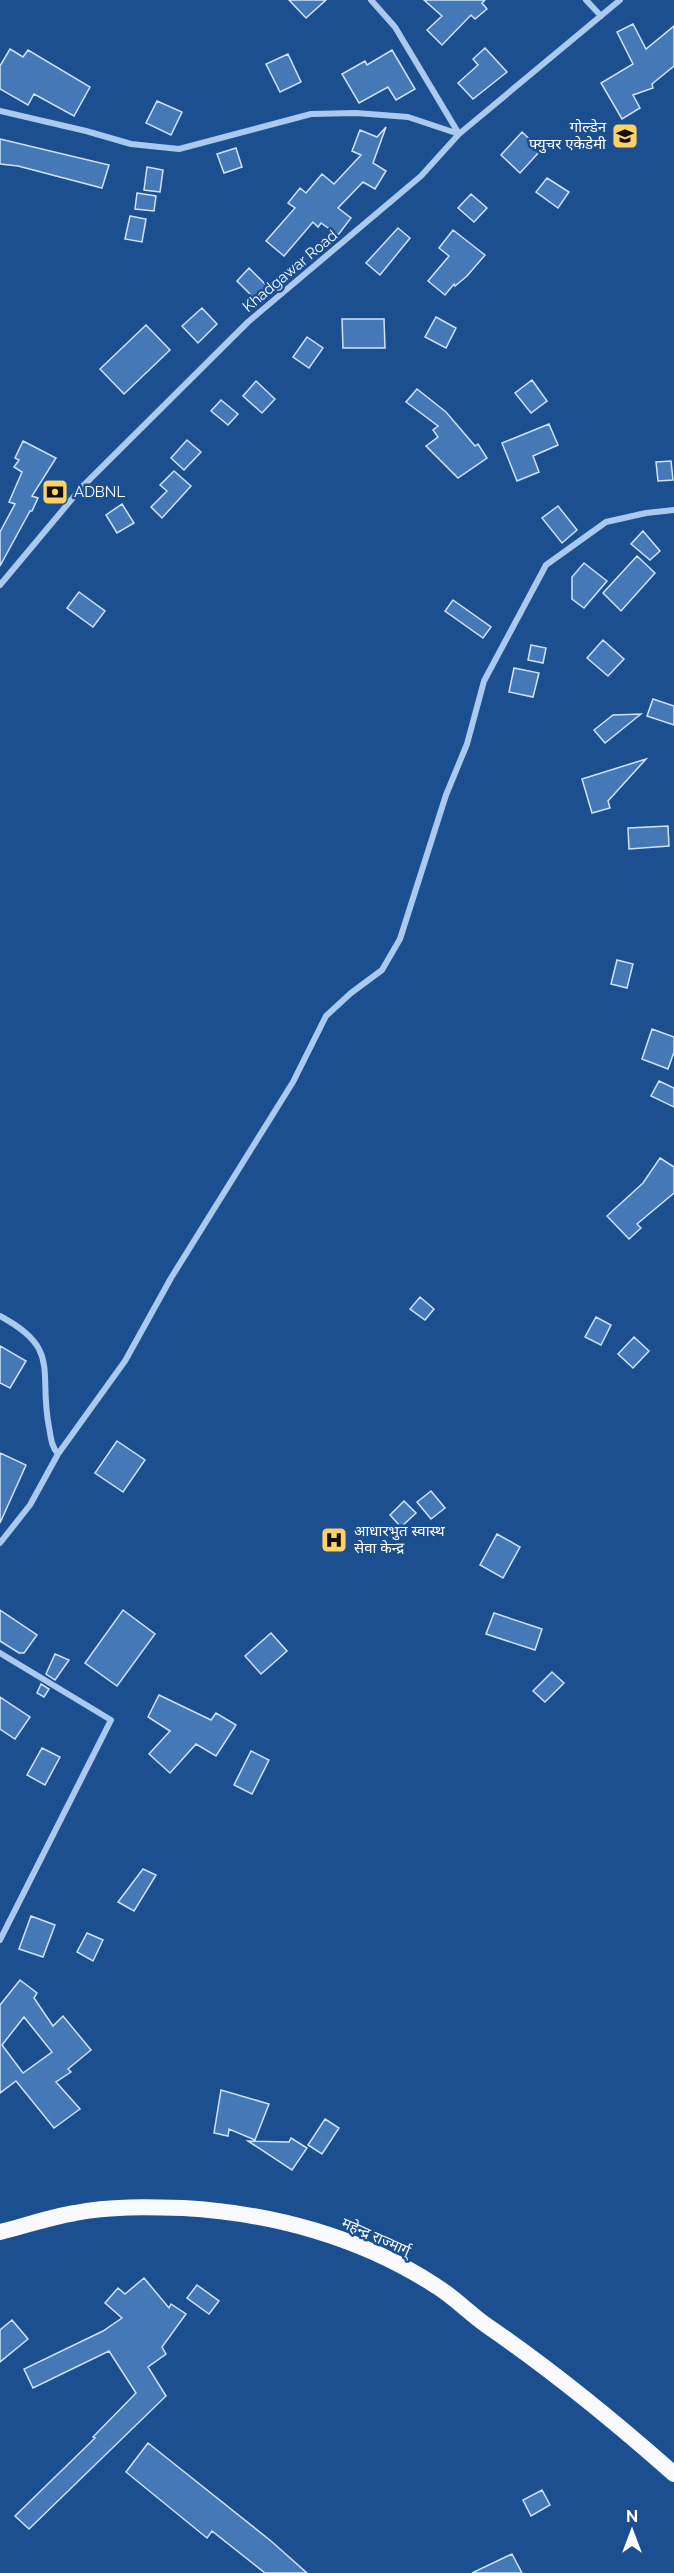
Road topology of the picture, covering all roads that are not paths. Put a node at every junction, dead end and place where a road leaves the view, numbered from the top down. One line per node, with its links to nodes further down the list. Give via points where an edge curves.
1 (371, 0): 6 (street, via 394,27)
2 (586, 0): 4 (street)
3 (620, 0): 4 (street, Khadgawar Road)
4 (601, 16): 6 (street, Khadgawar Road)
5 (0, 111): 6 (street, via 131,144 179,149 311,114 408,117)
6 (459, 134): 8 (street, Khadgawar Road, via 421,176 248,322 82,487)
7 (674, 510): 10 (street, via 606,522 546,565 483,681 467,744 446,795 400,939 382,969 326,1016 292,1082 171,1278 125,1361)
8 (0, 585)
9 (0, 1316): 10 (street, via 36,1342 44,1358 48,1421 52,1447)
10 (58, 1454): 11 (street, via 30,1505)
11 (0, 1543)
12 (0, 1653): 13 (street, via 111,1720)
13 (0, 1940)
14 (0, 2232): 15 (highway, महेन्द्र राज्मार्ग्, via 76,2212 145,2206 244,2215 286,2222 338,2238 437,2286 608,2415)
15 (674, 2474)

